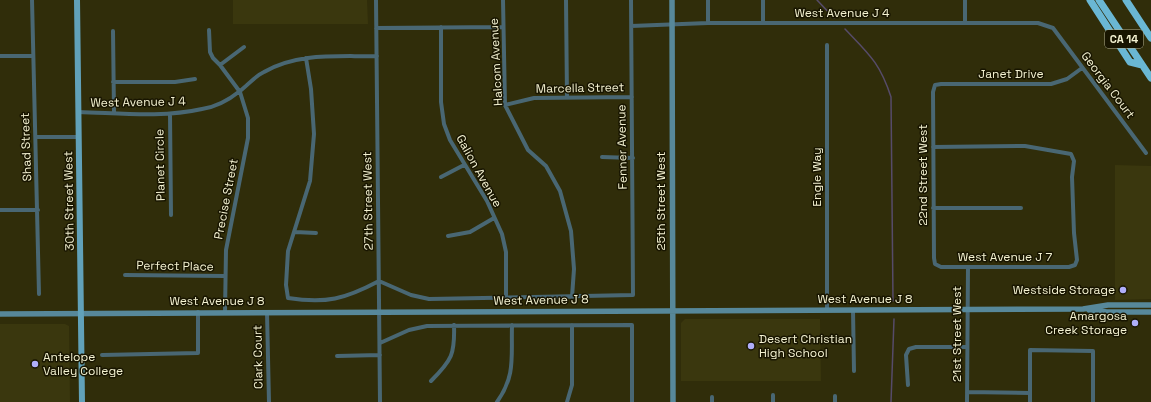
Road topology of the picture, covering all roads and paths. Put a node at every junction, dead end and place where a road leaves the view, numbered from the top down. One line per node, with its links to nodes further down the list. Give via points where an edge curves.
1 (32, 0): 29 (street, Shad Street)
2 (77, 0): 43 (main road, 30th Street West)
3 (376, 0): 21 (street, 27th Street West)
4 (503, 0): 20 (street, Halcom Avenue)
5 (566, 0): 41 (street)
6 (631, 0): 18 (street, Fenner Avenue)
7 (672, 0): 17 (street, 25th Street West)
8 (708, 0): 14 (street)
9 (763, 0): 15 (street)
10 (965, 0): 16 (street)
11 (1090, 0): 33 (highway, via 1130,62)
12 (1099, 0): 33 (highway, CA 14)
13 (1127, 0): 25 (highway, CA 14)
14 (708, 23): 15 (street, West Avenue J 4); 17 (street, West Avenue J 4)
15 (763, 23): 16 (street, West Avenue J 4)
16 (965, 23): 22 (street, West Avenue J 4, via 1038,23)
17 (672, 25): 18 (street, West Avenue J 4); 74 (street, 25th Street West)
18 (631, 26): 40 (street, Fenner Avenue)
19 (441, 27): 20 (street); 21 (street); 52 (street, Galion Avenue, via 441,102 444,124)
20 (503, 27): 42 (street, Halcom Avenue)
21 (376, 28): 30 (street, 27th Street West)
22 (1053, 28): 34 (street, Georgia Court)
23 (209, 30): 32 (street, Precise Street, via 210,52)
24 (113, 31): 37 (street)
25 (1151, 38)
26 (827, 45): 75 (street, Engle Way)
27 (244, 47): 32 (street)
28 (0, 56): 29 (street)
29 (33, 56): 47 (street, Shad Street)
30 (377, 56): 31 (street, West Avenue J 4); 67 (street, 27th Street West)
31 (306, 58): 39 (street, West Avenue J 4, via 290,61 263,72); 60 (street, via 314,134 310,181)
32 (220, 65): 39 (street, Precise Street)
33 (1142, 65): 35 (highway, CA 14)
34 (1082, 68): 38 (street, Janet Drive, via 1067,79 1051,84); 49 (street, Georgia Court)
35 (1151, 78)
36 (195, 79): 37 (street, via 175,82)
37 (113, 82): 44 (street)
38 (935, 86): 48 (street, 22nd Street West)
39 (240, 92): 45 (street, West Avenue J 4, via 203,109); 66 (street, Precise Street, via 248,118 248,138 230,224)
40 (632, 97): 41 (street, Marcella Street); 51 (street, Fenner Avenue)
41 (567, 98): 42 (street, Marcella Street, via 534,98)
42 (505, 105): 69 (street, Halcom Avenue, via 528,150 546,166 560,191 571,231 574,269)
43 (78, 112): 44 (street, West Avenue J 4); 46 (main road, 30th Street West)
44 (114, 113): 45 (street, West Avenue J 4)
45 (170, 114): 58 (street, Planet Circle)
46 (79, 137): 47 (street); 83 (main road, 30th Street West)
47 (36, 138): 57 (street, Shad Street)
48 (933, 147): 54 (street, 22nd Street West); 64 (street, West Avenue J 7, via 1025,146 1071,154 1074,161 1072,177 1077,260 1075,265)
49 (1146, 153)
50 (602, 157): 51 (street)
51 (632, 158): 69 (street, Fenner Avenue, via 633,295)
52 (464, 165): 53 (street); 59 (street, Galion Avenue)
53 (441, 177)
54 (933, 208): 55 (street); 63 (street, 22nd Street West)
55 (1021, 208)
56 (0, 210): 57 (street)
57 (38, 210): 68 (street, Shad Street)
58 (171, 215)
59 (494, 218): 62 (street, via 470,232); 70 (street, Galion Avenue, via 502,234 506,252)
60 (295, 232): 61 (street); 67 (street, via 288,251 288,298 336,300 353,295)
61 (316, 233)
62 (448, 236)
63 (935, 264): 64 (street, West Avenue J 7, via 940,267)
64 (968, 267): 72 (street, 21st Street West)
65 (126, 275): 66 (street, Perfect Place)
66 (225, 276): 78 (street, Precise Street)
67 (379, 281): 70 (street, via 411,295 429,299); 80 (street, 27th Street West)
68 (39, 294)
69 (572, 297): 70 (street)
70 (506, 298)
71 (1151, 305): 73 (street, West Avenue J 8, via 1108,305)
72 (967, 309): 73 (street, West Avenue J 8); 76 (street, West Avenue J 8); 88 (street, 21st Street West)
73 (1083, 309): 81 (street, West Avenue J 8)
74 (672, 310): 75 (street, West Avenue J 8); 80 (street, West Avenue J 8); 105 (street, 25th Street West)
75 (827, 310): 76 (street, West Avenue J 8)
76 (853, 310): 92 (street)
77 (198, 312): 78 (street, West Avenue J 8); 83 (street, West Avenue J 8); 89 (street, via 198,353)
78 (225, 312): 79 (street, West Avenue J 8)
79 (267, 312): 80 (street, West Avenue J 8); 100 (street, Clark Court)
80 (379, 312): 87 (street, 27th Street West)
81 (1151, 312)
82 (0, 314): 83 (street, West Avenue J 8)
83 (82, 314): 99 (main road, 30th Street West)
84 (454, 325): 85 (street); 87 (street, via 409,330); 93 (street, via 454,349 445,367)
85 (512, 325): 86 (street); 102 (street, via 511,375 506,389)
86 (572, 325): 103 (street, via 572,385); 104 (street, via 632,325)
87 (380, 343): 90 (street, 27th Street West)
88 (967, 347): 94 (street, via 909,349 906,355); 95 (street, 21st Street West)
89 (102, 355)
90 (380, 355): 91 (street); 101 (street, 27th Street West)
91 (337, 356)
92 (854, 370)
93 (431, 380)
94 (908, 385)
95 (967, 392): 96 (street); 108 (street, 21st Street West)
96 (1030, 393): 109 (street); 110 (street, via 1030,350 1093,351)
97 (773, 396): 106 (street)
98 (835, 396): 107 (street)
99 (82, 402)
100 (269, 402)
101 (380, 402)
102 (497, 402)
103 (567, 402)
104 (632, 402)
105 (673, 402)
106 (773, 402)
107 (835, 402)
108 (967, 402)
109 (1030, 402)
110 (1093, 402)

